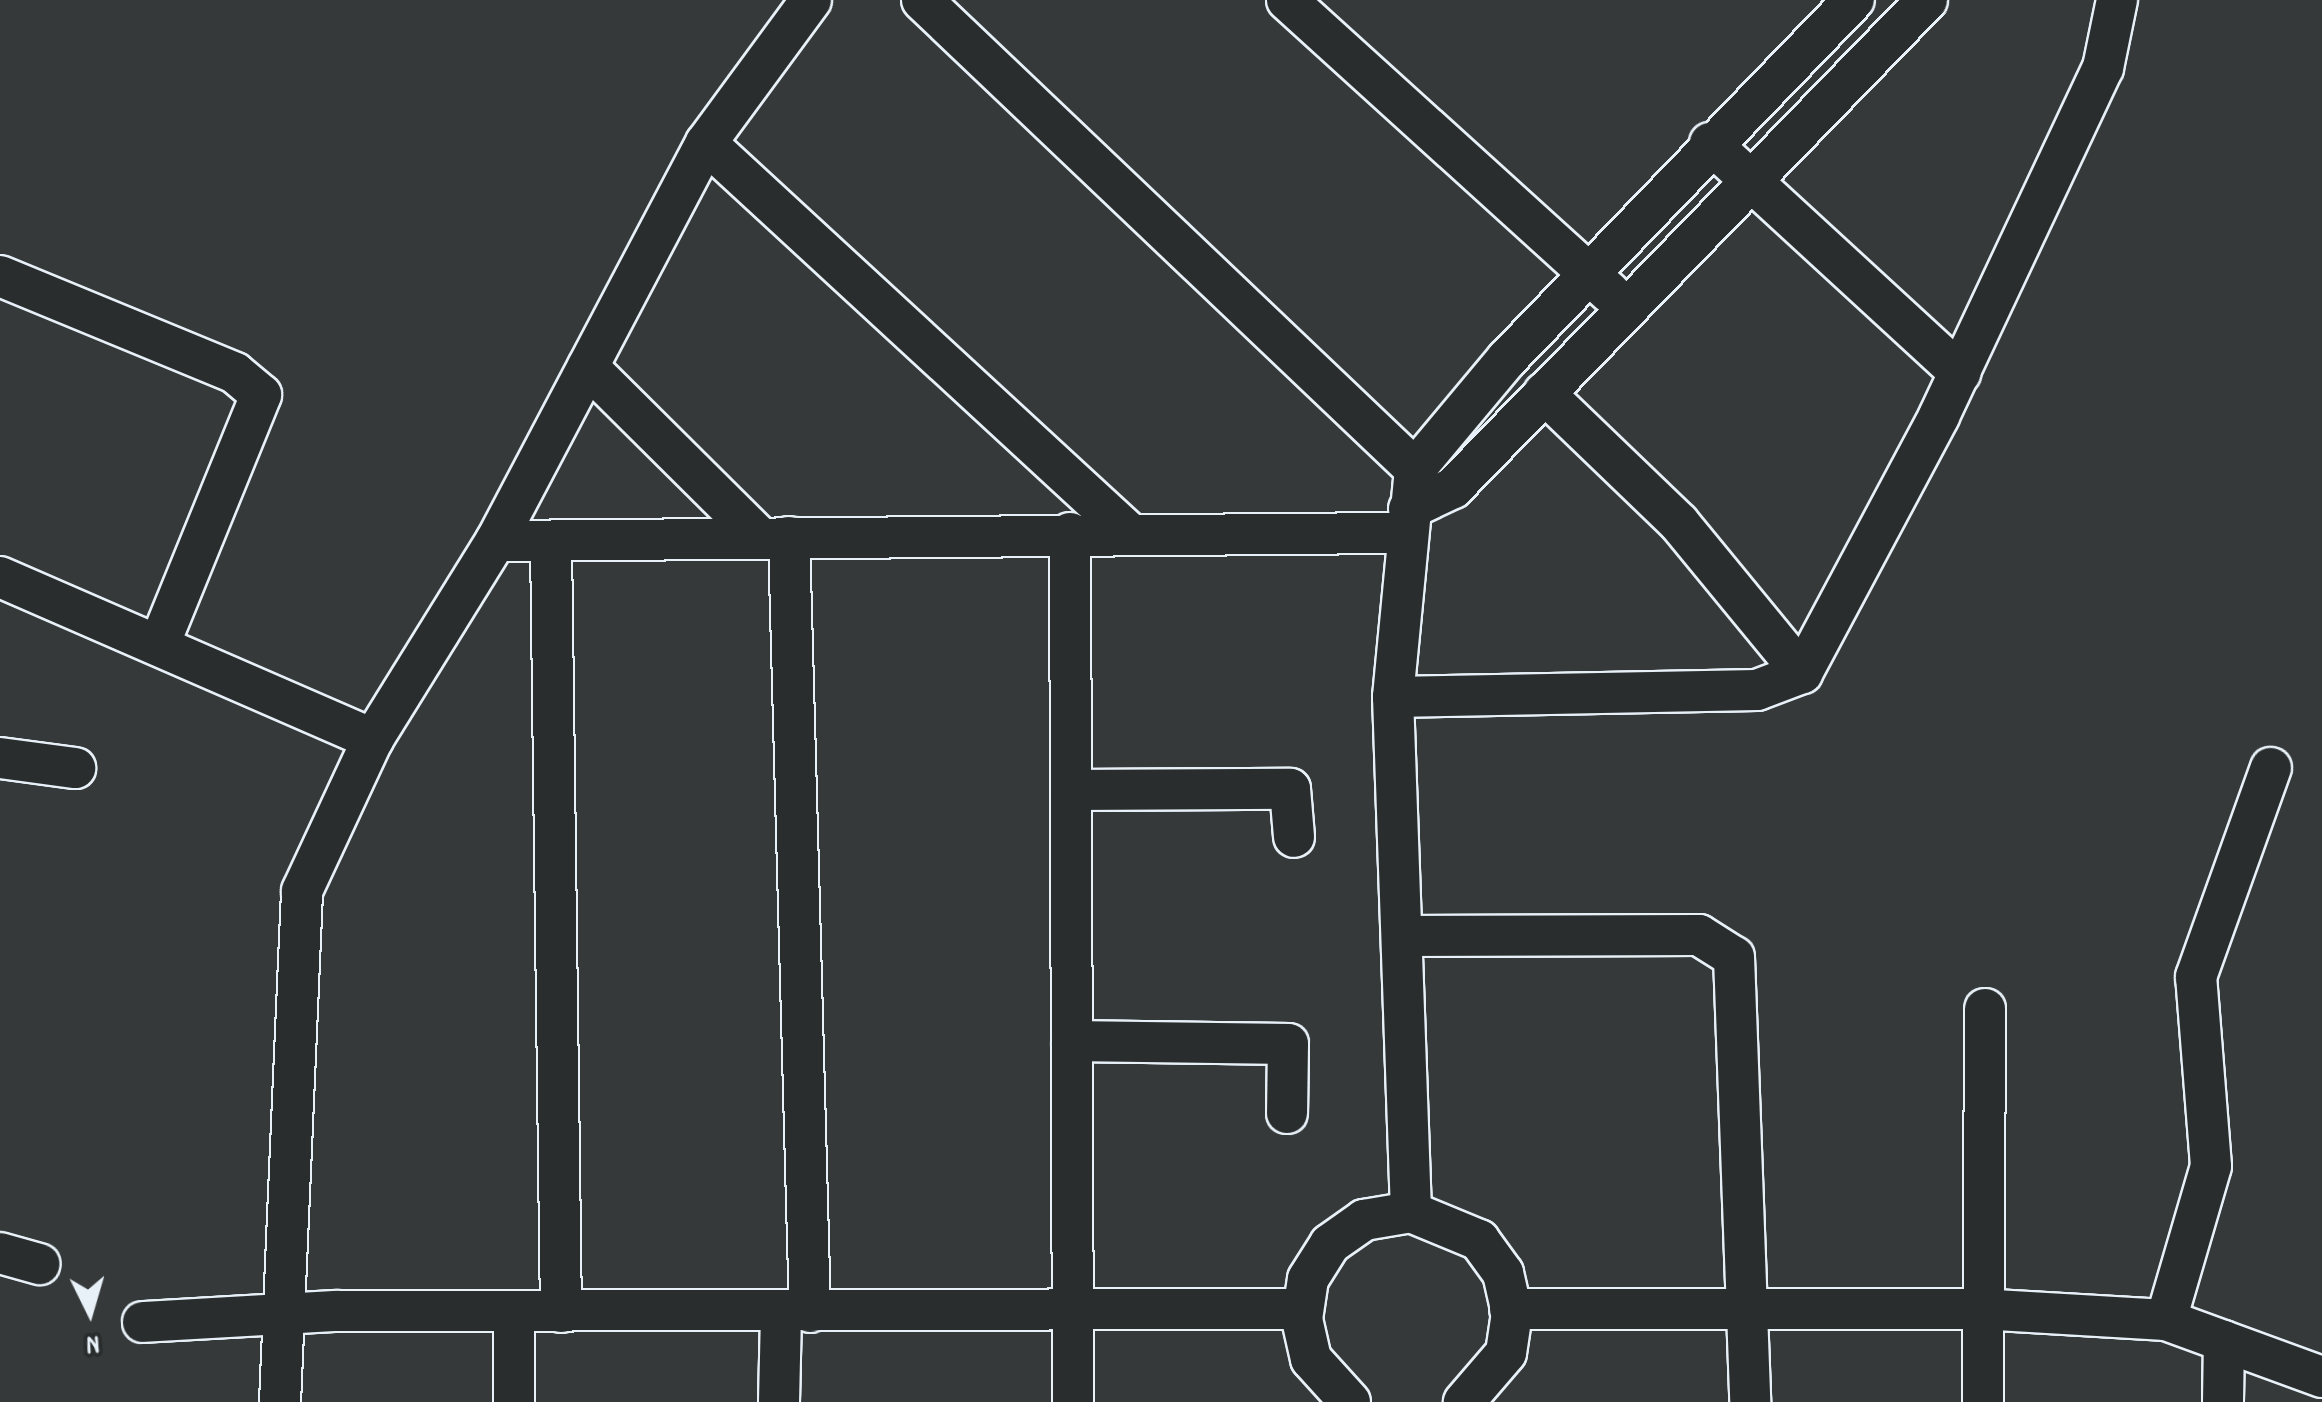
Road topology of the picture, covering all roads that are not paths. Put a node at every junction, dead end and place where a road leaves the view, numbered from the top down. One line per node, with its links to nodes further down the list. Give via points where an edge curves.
1 (810, 0): 7 (street)
2 (922, 0): 16 (street)
3 (1287, 0): 10 (street)
4 (1854, 0): 8 (street)
5 (1927, 0): 9 (street)
6 (2117, 0): 14 (street, via 2103,68)
7 (706, 143): 13 (street); 18 (street)
8 (1710, 143): 9 (street); 10 (street)
9 (1753, 182): 12 (street); 14 (street)
10 (1591, 274): 12 (street); 16 (street)
11 (0, 276): 24 (street, via 235,373 262,395)
12 (1626, 310): 15 (street)
13 (588, 367): 20 (street); 21 (street)
14 (1960, 372): 25 (street)
15 (1544, 394): 17 (street, via 1453,488); 25 (street, via 1679,523)
16 (1415, 469): 17 (street)
17 (1406, 521): 18 (street); 26 (street)
18 (1128, 532): 19 (street)
19 (1070, 533): 20 (street); 31 (street)
20 (774, 537): 22 (street); 47 (street)
21 (496, 541): 22 (street); 27 (street)
22 (551, 541): 46 (street)
23 (0, 577): 24 (street)
24 (160, 642): 27 (street)
25 (1802, 673): 26 (street, via 1757,690)
26 (1393, 697): 33 (street)
27 (373, 738): 48 (street, via 302,891)
28 (0, 758): 29 (street)
29 (74, 768)
30 (2271, 768): 49 (street, via 2196,978 2193,1011 2209,1059 2209,1186)
31 (1071, 790): 32 (street, via 1290,790); 35 (street)
32 (1294, 837)
33 (1402, 936): 37 (street); 43 (street, via 1719,940 1734,957)
34 (1985, 1010): 40 (street)
35 (1072, 1041): 36 (street, via 1288,1044); 44 (street)
36 (1287, 1113)
37 (1412, 1212): 41 (street, via 1364,1220 1330,1244); 42 (street, via 1479,1240 1504,1273)
38 (0, 1253): 39 (street)
39 (39, 1264)
40 (1980, 1308): 43 (street); 49 (street); 60 (street)
41 (1302, 1309): 44 (street); 57 (street, via 1311,1359)
42 (1510, 1309): 43 (street); 58 (street, via 1506,1353)
43 (1751, 1310): 59 (street)
44 (1074, 1311): 47 (street); 56 (street)
45 (514, 1312): 46 (street); 48 (street); 54 (street)
46 (560, 1312): 47 (street)
47 (795, 1312): 55 (street)
48 (280, 1315): 50 (street); 53 (street)
49 (2166, 1320): 51 (street)
50 (143, 1322)
51 (2224, 1342): 52 (street); 61 (street)
52 (2322, 1378)
53 (280, 1402)
54 (514, 1402)
55 (779, 1402)
56 (1073, 1402)
57 (1350, 1402)
58 (1464, 1402)
59 (1750, 1402)
60 (1983, 1402)
61 (2223, 1402)

